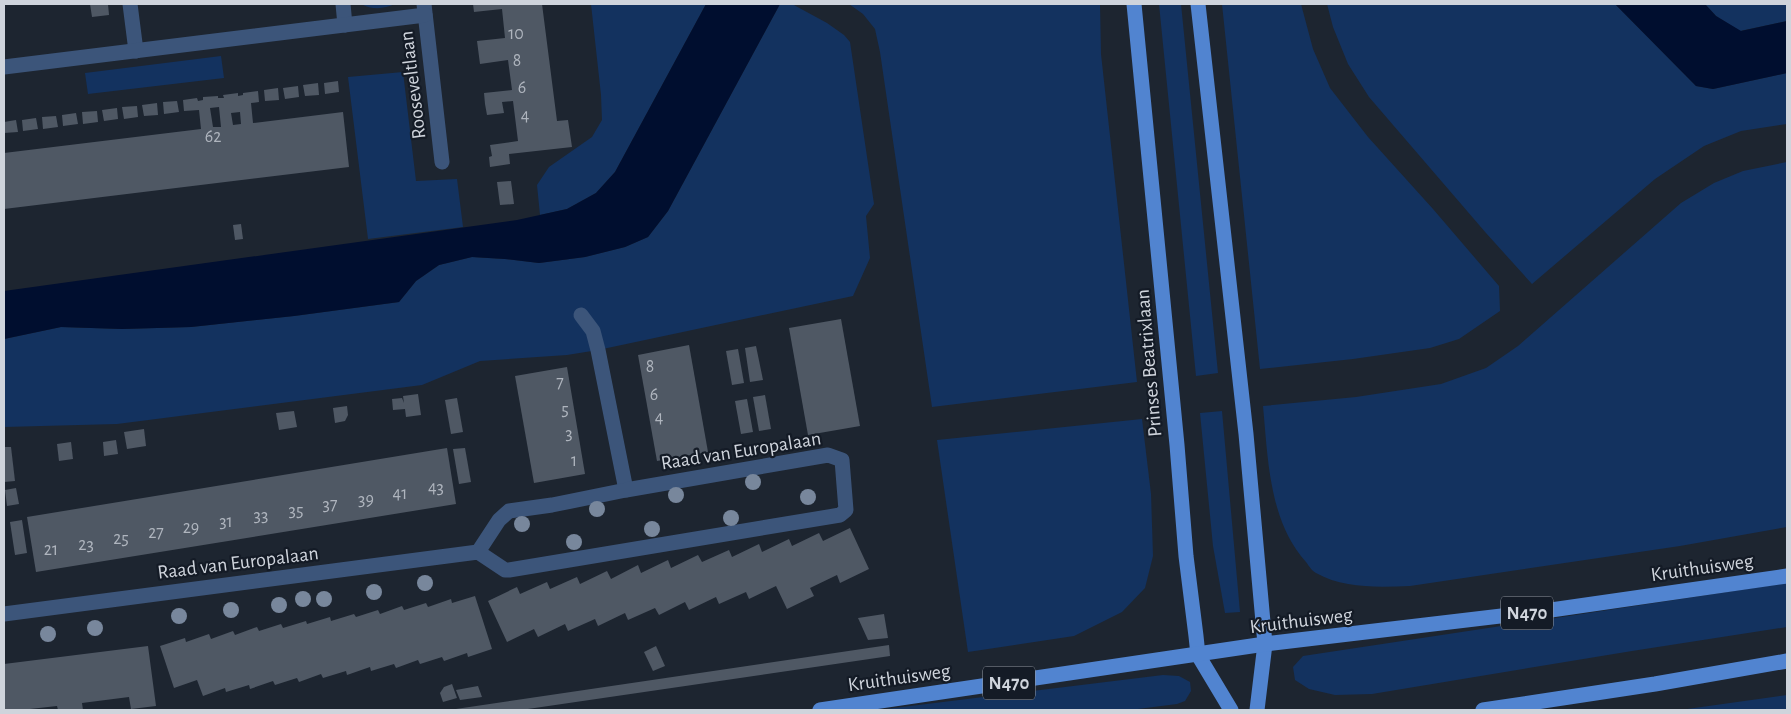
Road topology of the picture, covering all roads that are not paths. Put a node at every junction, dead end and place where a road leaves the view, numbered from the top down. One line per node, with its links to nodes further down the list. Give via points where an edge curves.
1 (130, 4): 7 (street)
2 (342, 4): 6 (street)
3 (1134, 4): 16 (main road, Prinses Beatrixlaan)
4 (1198, 4): 15 (main road, via 1245,424)
5 (425, 10): 6 (street); 9 (street, Rooseveltlaan)
6 (345, 25): 7 (street)
7 (136, 51): 8 (street)
8 (4, 67)
9 (442, 162)
10 (581, 315): 11 (street, via 593,331 598,350)
11 (626, 490): 12 (street, Raad van Europalaan, via 509,511 499,520); 12 (street, Raad van Europalaan, via 828,455 842,460 846,510 840,515 505,570)
12 (478, 552): 14 (street, Raad van Europalaan)
13 (1787, 576): 15 (main road, Kruithuisweg / N470, via 1541,611)
14 (4, 614)
15 (1265, 644): 16 (main road, Kruithuisweg / N470); 20 (main road)
16 (1198, 655): 18 (main road, Kruithuisweg / N470); 19 (main road, Prinses Beatrixlaan)
17 (1787, 661): 21 (main road)
18 (820, 710)
19 (1231, 710)
20 (1257, 710)
21 (1484, 710)

